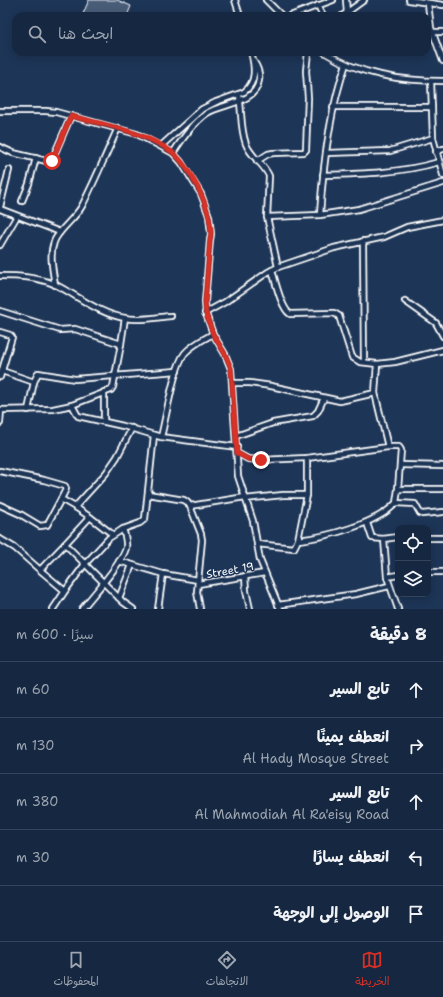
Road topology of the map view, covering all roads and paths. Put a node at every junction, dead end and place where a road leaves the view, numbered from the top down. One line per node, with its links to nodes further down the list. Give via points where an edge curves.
1 (235, 0): 11 (street)
2 (266, 0): 12 (street)
3 (333, 0): 9 (street)
4 (346, 0): 15 (street)
5 (364, 0): 16 (street)
6 (409, 0): 7 (street)
7 (417, 1): 8 (street)
8 (428, 4): 10 (street); 17 (street)
9 (318, 5): 13 (street); 14 (street)
10 (443, 5)
11 (239, 12)
12 (278, 12)
13 (300, 12)
14 (321, 12)
15 (347, 12)
16 (348, 12)
17 (429, 12)
18 (431, 25): 19 (street)
19 (432, 32): 20 (street); 24 (street)
20 (443, 32)
21 (252, 56): 25 (street)
22 (308, 56): 44 (street, via 306,150 270,153)
23 (331, 56): 26 (street)
24 (442, 58)
25 (254, 62): 29 (street, via 253,82); 30 (street, via 259,72 258,83 250,96)
26 (346, 64): 27 (street, via 388,77); 31 (street)
27 (431, 81): 28 (street); 32 (street)
28 (443, 81)
29 (239, 95): 30 (street); 37 (street, via 202,109)
30 (240, 100): 41 (street, via 203,116); 44 (street, via 244,138)
31 (333, 107): 32 (street); 42 (street)
32 (432, 108): 36 (street)
33 (0, 111): 34 (street, via 46,111)
34 (71, 116): 35 (street); 43 (street, via 51,162)
35 (118, 128): 37 (street); 56 (street, via 82,205)
36 (433, 138): 40 (street); 42 (street, via 390,151)
37 (161, 146): 41 (street)
38 (0, 147): 43 (street)
39 (443, 149): 40 (street)
40 (436, 152): 45 (street)
41 (173, 153): 65 (street, via 196,184 209,216 211,234)
42 (326, 153): 48 (street)
43 (36, 158): 50 (street)
44 (257, 161): 54 (street, via 269,176)
45 (439, 162): 47 (street); 48 (street, via 401,171)
46 (9, 170): 51 (street)
47 (443, 174)
48 (323, 175): 53 (street)
49 (443, 183): 53 (street, via 359,209)
50 (22, 201)
51 (0, 208): 52 (street)
52 (17, 216): 56 (street); 58 (street)
53 (320, 216): 54 (street)
54 (267, 217): 59 (street)
55 (443, 220): 57 (street)
56 (60, 232): 62 (street, via 52,250)
57 (363, 241): 59 (street); 73 (street)
58 (0, 245)
59 (278, 267): 60 (street)
60 (272, 270): 65 (street); 73 (street, via 280,297 288,312 338,314 352,357)
61 (0, 276): 62 (street, via 32,278)
62 (55, 285): 67 (street, via 84,302)
63 (405, 302): 70 (street, via 436,323)
64 (0, 311): 71 (street, via 60,330 75,329)
65 (205, 313): 69 (street)
66 (171, 316): 67 (street)
67 (125, 318): 71 (street)
68 (0, 332): 75 (street, via 12,337)
69 (213, 334): 76 (street, via 185,353); 80 (street, via 231,368)
70 (443, 336)
71 (120, 344): 78 (street)
72 (443, 350): 74 (street)
73 (364, 362): 74 (street)
74 (377, 364): 82 (street)
75 (2, 371): 77 (street); 79 (street)
76 (177, 371): 78 (street); 92 (street)
77 (0, 377)
78 (115, 377): 79 (street, via 75,379 40,372 36,374); 81 (street, via 112,389)
79 (34, 382): 86 (street)
80 (233, 383): 83 (street, via 271,386); 91 (street)
81 (104, 392): 84 (street); 87 (street)
82 (375, 393): 83 (street, via 340,401); 94 (street)
83 (324, 398): 91 (street, via 318,412 313,416 273,423)
84 (72, 405): 86 (street); 87 (street, via 79,417)
85 (1, 410): 86 (street); 88 (street)
86 (28, 410)
87 (104, 422): 89 (street)
88 (0, 423)
89 (132, 428): 90 (street); 109 (street, via 106,473)
90 (154, 435): 92 (street); 102 (street)
91 (236, 436): 93 (street)
92 (161, 437): 93 (street)
93 (237, 447): 95 (street)
94 (388, 447): 96 (street); 97 (street, via 400,448)
95 (237, 453): 96 (street, via 243,458 255,460); 104 (street, via 238,476)
96 (307, 458): 103 (street)
97 (401, 464): 98 (street); 100 (street)
98 (443, 466)
99 (0, 472): 105 (street, via 65,486)
100 (398, 489): 101 (street); 106 (street)
101 (443, 489)
102 (148, 494): 108 (street, via 184,500); 113 (street, via 144,520)
103 (306, 495): 104 (street); 120 (street)
104 (245, 498): 108 (street); 122 (street)
105 (62, 499): 107 (street, via 45,526 40,526); 109 (street)
106 (396, 504): 110 (street, via 415,504 422,514); 112 (street, via 384,514)
107 (0, 505)
108 (190, 506): 135 (street, via 202,540)
109 (75, 507): 111 (street)
110 (443, 512)
111 (90, 516): 114 (street); 121 (street)
112 (367, 522): 119 (street, via 372,538); 120 (street, via 315,538)
113 (123, 529): 114 (street); 123 (street, via 126,544)
114 (112, 534): 124 (street)
115 (395, 537): 119 (street)
116 (431, 538): 117 (street)
117 (443, 538)
118 (0, 539): 126 (street, via 15,548)
119 (383, 539): 133 (street)
120 (298, 540): 122 (street, via 296,547 292,549)
121 (65, 544): 124 (street); 126 (street)
122 (257, 544): 129 (street)
123 (119, 562): 125 (street, Street 19); 134 (street)
124 (85, 564): 134 (street); 137 (street)
125 (132, 565): 130 (street, Street 19); 138 (street)
126 (40, 570): 137 (street)
127 (431, 572): 128 (street)
128 (443, 572)
129 (264, 573): 131 (street, Street 19); 139 (street)
130 (163, 574): 135 (street, Street 19); 143 (street)
131 (245, 576): 135 (street, Street 19); 145 (street)
132 (395, 576): 133 (street)
133 (387, 577): 136 (street)
134 (104, 581): 138 (street); 141 (street)
135 (198, 582): 144 (street)
136 (390, 586): 139 (street); 146 (street)
137 (65, 591): 140 (street)
138 (119, 598): 142 (street)
139 (279, 607)
140 (54, 609)
141 (82, 609)
142 (133, 609)
143 (158, 609)
144 (200, 609)
145 (250, 609)
146 (398, 609)

